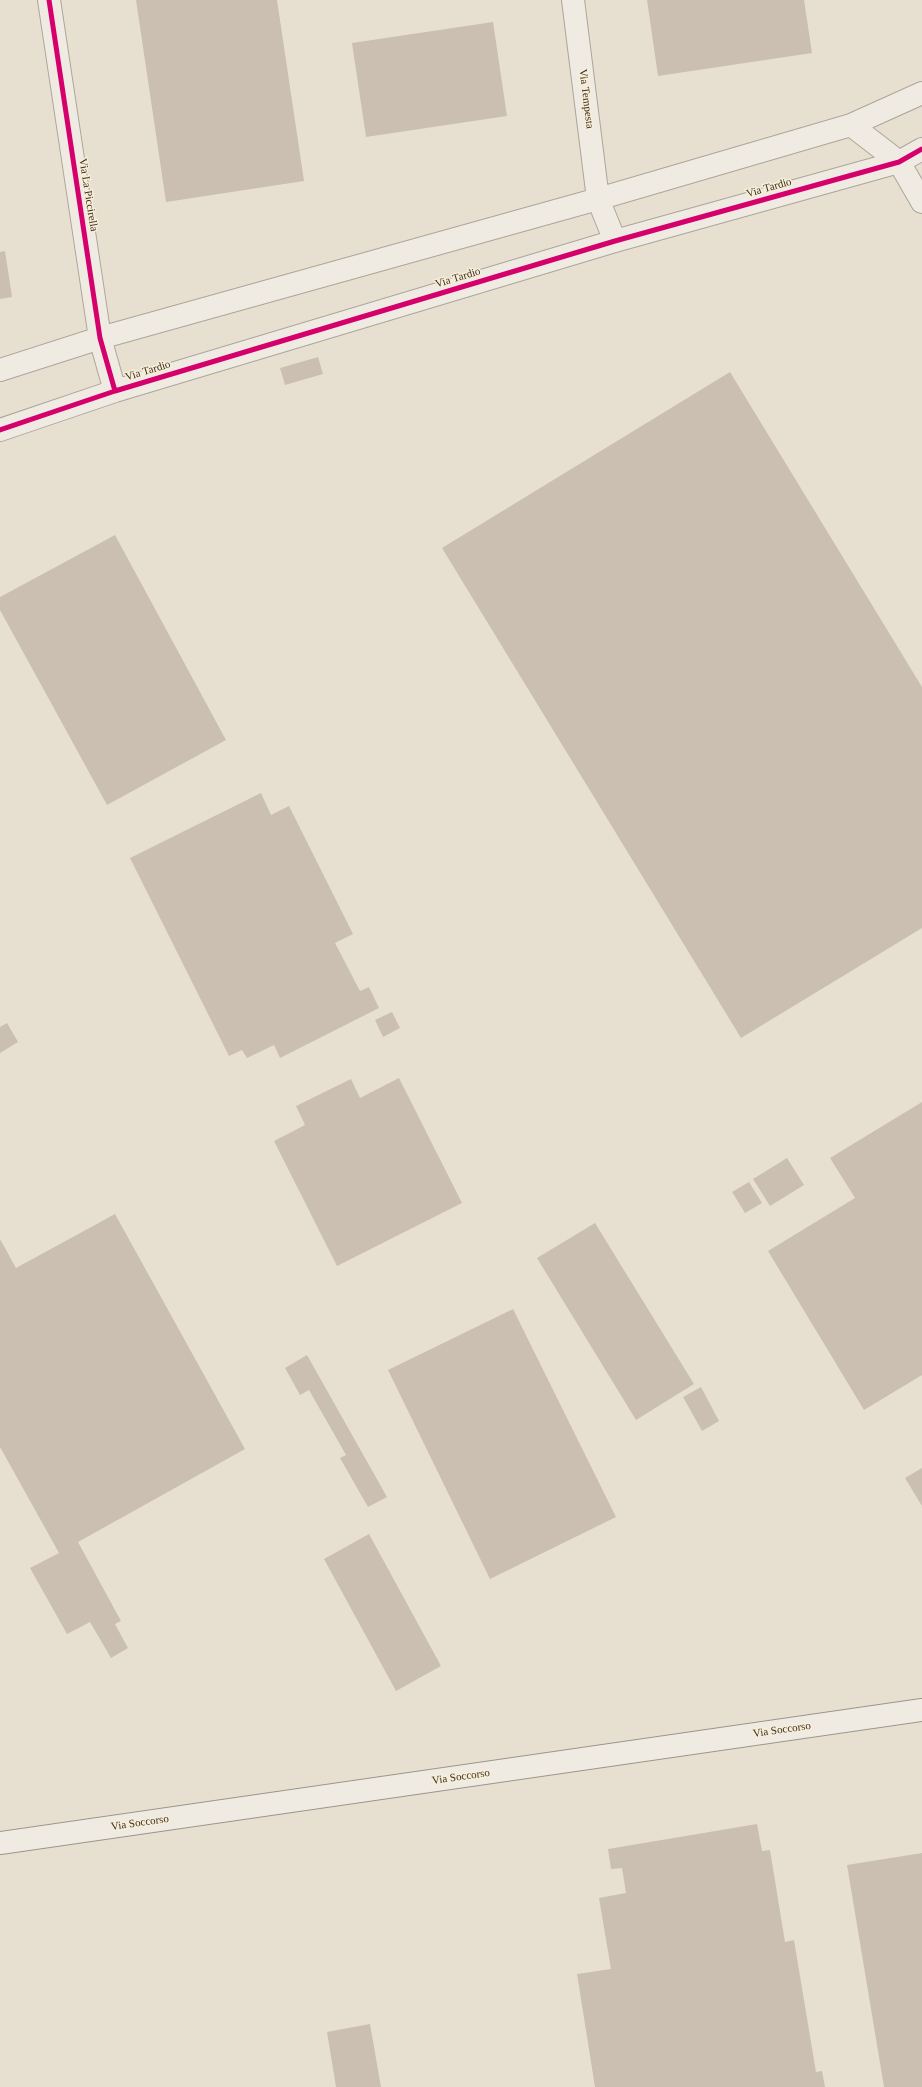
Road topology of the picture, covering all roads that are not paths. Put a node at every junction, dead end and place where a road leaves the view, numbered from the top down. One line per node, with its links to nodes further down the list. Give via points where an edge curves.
1 (49, 0): 10 (street, Via La Piccirella)
2 (574, 0): 7 (street, Via Tempesta)
3 (922, 93): 4 (street)
4 (851, 125): 6 (street); 7 (street)
5 (922, 149): 6 (street, Via Tardio)
6 (899, 162): 8 (street); 9 (street, Via Tardio)
7 (598, 199): 9 (street, Via Tempesta); 10 (street)
8 (922, 202)
9 (615, 241): 12 (street, Via Tardio)
10 (100, 338): 11 (street); 12 (street, Via La Piccirella)
11 (0, 370)
12 (115, 392): 13 (street, Via Tardio)
13 (0, 430)
14 (922, 1710): 15 (street, Via Soccorso)
15 (0, 1843)

